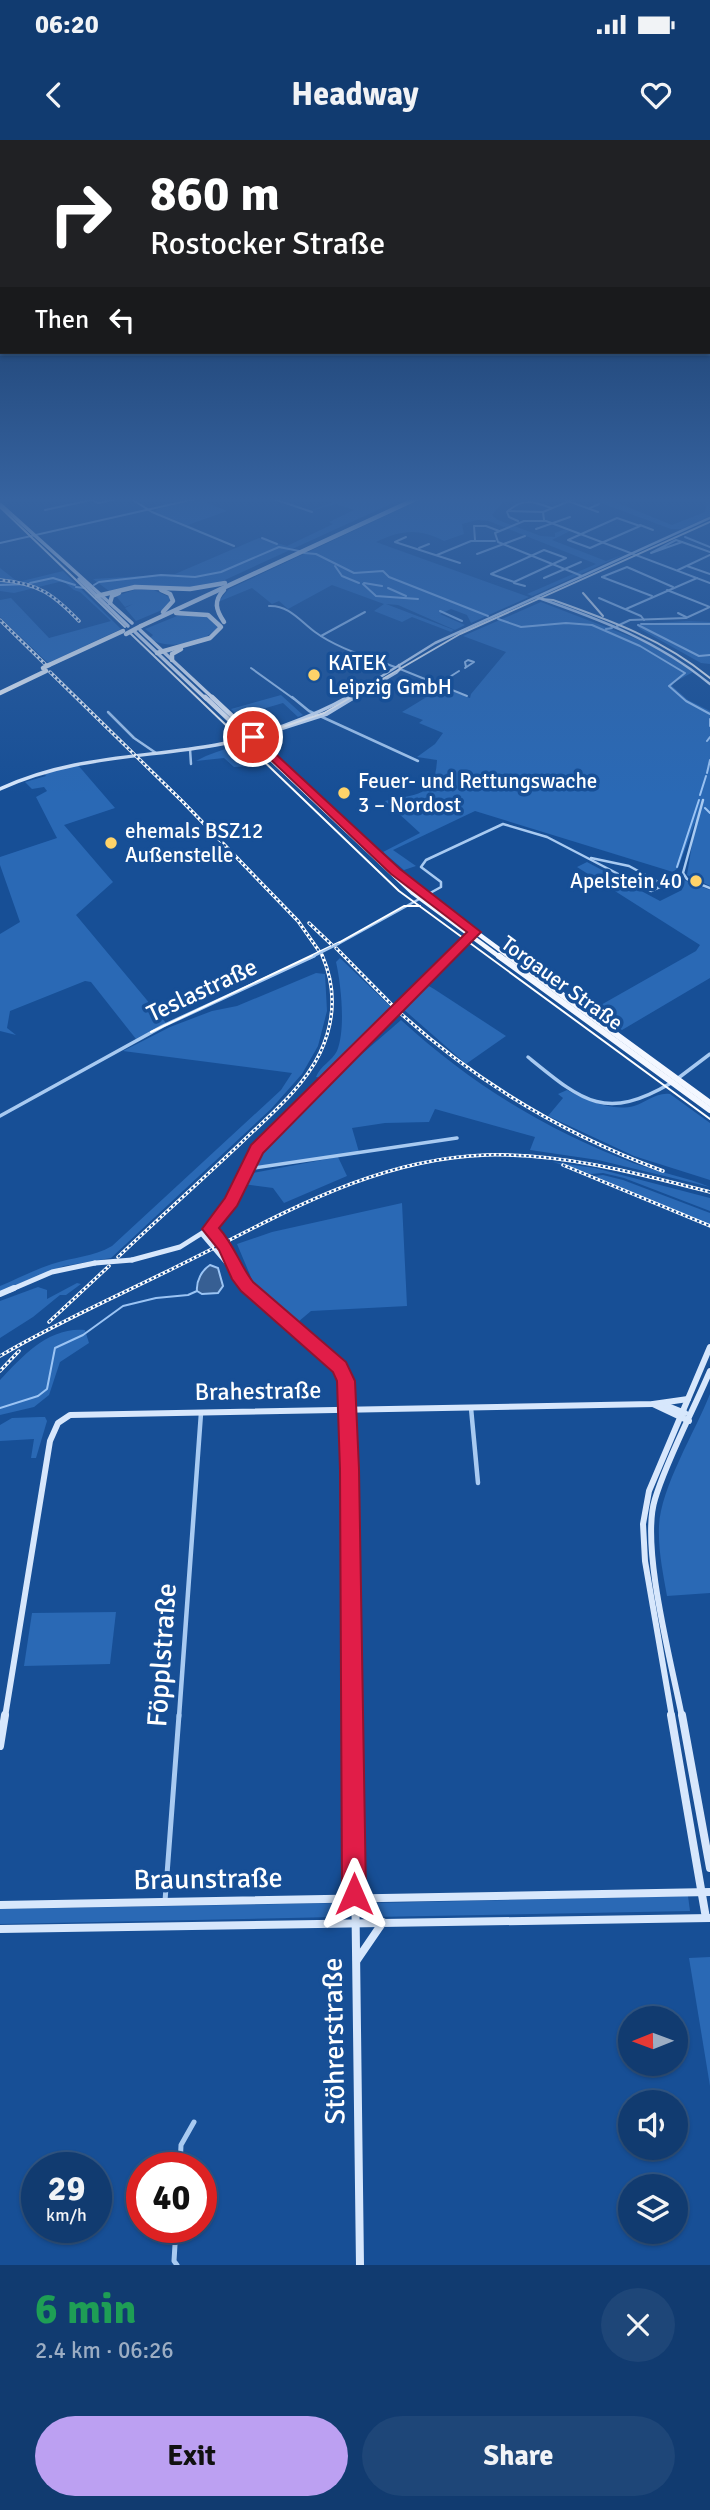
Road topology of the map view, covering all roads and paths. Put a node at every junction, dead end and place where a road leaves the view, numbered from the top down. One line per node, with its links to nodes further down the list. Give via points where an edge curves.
1 (100, 596): 11 (main road); 21 (main road)
2 (112, 596): 11 (highway)
3 (170, 596): 17 (highway, via 173,601)
4 (199, 596): 17 (highway)
5 (204, 596): 17 (highway)
6 (220, 596): 23 (highway, via 215,601 225,622 221,634)
7 (652, 596): 14 (street)
8 (683, 596): 13 (street)
9 (536, 597): 20 (main road); 26 (main road, via 456,632)
10 (599, 598): 14 (street)
11 (110, 603): 21 (main road)
12 (269, 606): 22 (street, via 286,609)
13 (710, 607): 18 (street)
14 (626, 609): 19 (street)
15 (365, 612): 22 (street)
16 (678, 613): 18 (street)
17 (164, 614): 21 (highway); 23 (highway, via 199,612 221,624 215,635)
18 (688, 618): 19 (street)
19 (644, 620): 20 (street)
20 (617, 626): 32 (main road, via 666,649)
21 (136, 627): 24 (main road); 33 (highway, bridge)
22 (321, 636): 26 (street)
23 (180, 648): 24 (highway); 24 (highway); 25 (highway)
24 (158, 650): 25 (main road, Torgauer Straße); 38 (main road, Torgauer Straße)
25 (172, 660): 38 (main road, Torgauer Straße)
26 (398, 667): 31 (street); 36 (main road); 37 (main road)
27 (251, 668): 36 (street)
28 (459, 671): 29 (street)
29 (448, 678)
30 (443, 681): 31 (street)
31 (438, 684): 34 (street)
32 (710, 684)
33 (0, 691)
34 (467, 696)
35 (108, 712): 40 (street)
36 (314, 714): 37 (street); 38 (main road)
37 (320, 717): 38 (main road); 41 (street)
38 (250, 737): 39 (main road, via 227,745); 47 (main road, Torgauer Straße)
39 (190, 748): 40 (main road); 42 (street)
40 (156, 752): 43 (main road, via 75,764)
41 (418, 761)
42 (191, 764)
43 (0, 789)
44 (704, 800): 46 (street, via 683,868 687,879)
45 (590, 858): 45 (street, via 609,859 664,884 651,891); 47 (street, via 547,837 503,824 426,860 421,867 443,885)
46 (710, 888)
47 (423, 897): 48 (main road, Torgauer Straße); 54 (street, Teslastraße, bridge, via 338,944 163,1027)
48 (472, 934): 51 (main road, Torgauer Straße); 56 (main road, via 257,1149)
49 (710, 1054): 51 (street)
50 (528, 1057): 51 (street, via 566,1087 612,1105 638,1101)
51 (674, 1081): 52 (main road, Torgauer Straße); 53 (main road, Torgauer Straße)
52 (710, 1103)
53 (710, 1110)
54 (0, 1116)
55 (457, 1138): 56 (street)
56 (247, 1169): 57 (main road, via 227,1210)
57 (210, 1229): 58 (main road); 59 (main road, Stöhrerstraße, via 226,1247)
58 (203, 1235): 59 (main road, Stöhrerstraße); 60 (main road, bridge, via 172,1252 52,1272)
59 (238, 1274): 66 (main road, Stöhrerstraße, via 254,1294 340,1367)
60 (0, 1294)
61 (710, 1347): 63 (main road)
62 (710, 1371): 69 (main road)
63 (688, 1399): 64 (main road); 68 (main road)
64 (656, 1404): 65 (main road, Brahestraße); 68 (main road, Brahestraße)
65 (470, 1406): 66 (main road, Brahestraße); 70 (street)
66 (348, 1409): 67 (main road, Brahestraße); 74 (main road, Stöhrerstraße)
67 (201, 1411): 71 (main road, Brahestraße, via 76,1413 61,1419 53,1430); 75 (street, Föpplstraße)
68 (681, 1414): 69 (main road, Brahestraße); 73 (main road, via 649,1491 642,1542)
69 (690, 1418): 72 (main road, via 654,1501 650,1535)
70 (478, 1483)
71 (0, 1746)
72 (710, 1868)
73 (706, 1892): 74 (main road, Braunstraße); 77 (main road)
74 (354, 1899): 75 (main road, Braunstraße); 79 (main road, Stöhrerstraße)
75 (165, 1903): 76 (main road, Braunstraße)
76 (0, 1905)
77 (708, 1918): 78 (main road, Braunstraße)
78 (384, 1921): 79 (main road, Braunstraße); 81 (main road)
79 (354, 1922): 80 (main road, Braunstraße); 81 (main road, Stöhrerstraße)
80 (0, 1929)
81 (355, 1962): 86 (main road, Stöhrerstraße)
82 (194, 2122): 83 (street)
83 (181, 2152)
84 (175, 2243): 85 (street)
85 (177, 2265)
86 (360, 2265)

